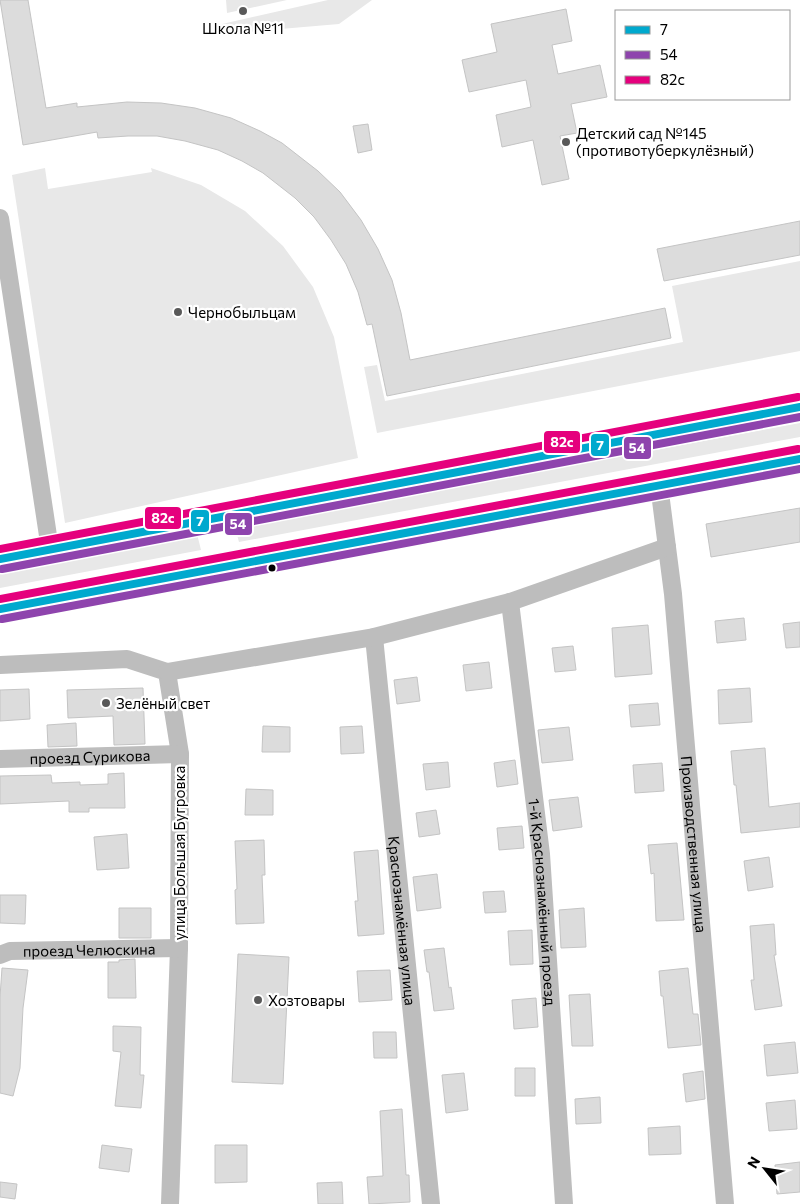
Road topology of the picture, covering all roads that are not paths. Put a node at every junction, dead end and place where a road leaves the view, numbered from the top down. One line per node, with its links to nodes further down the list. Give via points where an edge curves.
1 (0, 218): 6 (street)
2 (800, 407): 6 (main road)
3 (800, 459): 4 (main road)
4 (659, 485): 5 (street, Производственная улица); 9 (main road)
5 (667, 547): 8 (street); 20 (street, Производственная улица)
6 (50, 550): 7 (main road)
7 (0, 559)
8 (510, 602): 10 (street); 19 (street, 1-й Краснознамённый проезд, via 541,854)
9 (0, 609)
10 (374, 637): 12 (street); 18 (street, Краснознамённая улица)
11 (0, 666): 12 (street, via 127,658)
12 (166, 672): 13 (street, улица Большая Бугровка)
13 (180, 754): 14 (street, проезд Сурикова); 15 (street, улица Большая Бугровка)
14 (0, 759)
15 (179, 948): 16 (street, проезд Челюскина, via 10,951); 17 (street, улица Большая Бугровка)
16 (0, 955)
17 (170, 1204)
18 (430, 1204)
19 (564, 1204)
20 (724, 1204)

